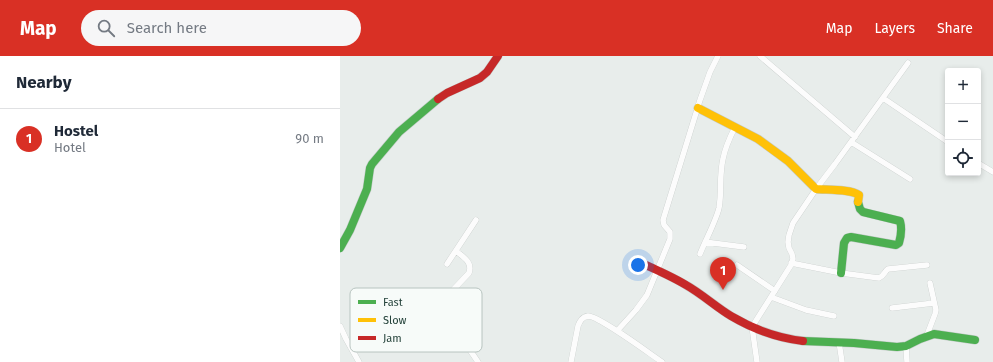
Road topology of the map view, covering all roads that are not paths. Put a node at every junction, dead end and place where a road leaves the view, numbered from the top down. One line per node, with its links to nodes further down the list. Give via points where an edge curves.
1 (498, 56): 17 (street, via 480,78 437,100 399,132 378,156 370,168 367,189)
2 (718, 56): 6 (street)
3 (760, 56): 8 (street)
4 (908, 63): 5 (street)
5 (883, 98): 8 (street); 9 (street)
6 (698, 108): 7 (street); 26 (street, via 663,220 671,233)
7 (735, 127): 14 (street, via 774,150); 16 (street, via 722,159 720,203)
8 (855, 137): 10 (street)
9 (945, 140)
10 (851, 142): 13 (street); 14 (street)
11 (981, 165): 12 (street)
12 (993, 172)
13 (910, 179)
14 (816, 189): 22 (street, via 793,223 788,242 793,259); 27 (street, via 857,192 862,212 901,223 899,243 896,246 847,237 844,243)
15 (476, 220): 19 (street)
16 (705, 242): 18 (street); 20 (street)
17 (340, 248)
18 (744, 248)
19 (456, 251): 23 (street); 29 (street, via 469,263 471,269)
20 (700, 254)
21 (639, 262): 26 (street)
22 (791, 263): 27 (street); 30 (street)
23 (447, 264)
24 (927, 265): 27 (street, via 888,269 879,278)
25 (737, 266): 30 (street)
26 (657, 270): 36 (street, via 686,285); 37 (street, via 642,304)
27 (841, 274)
28 (930, 284): 32 (street)
29 (455, 288)
30 (775, 291): 31 (street)
31 (771, 296): 34 (street, via 806,310); 36 (street)
32 (934, 303): 33 (street); 38 (street, via 936,310)
33 (892, 308)
34 (834, 316)
35 (340, 326): 41 (street)
36 (752, 327): 40 (street, via 791,340); 49 (street)
37 (617, 331): 47 (street, via 594,317 583,318 578,326); 48 (street)
38 (927, 335): 39 (street); 42 (street)
39 (975, 340)
40 (839, 342): 42 (street); 50 (street)
41 (350, 345)
42 (906, 346): 51 (street)
43 (354, 352): 45 (street)
44 (471, 352): 46 (street)
45 (360, 362)
46 (478, 362)
47 (571, 362)
48 (662, 362)
49 (758, 362)
50 (842, 362)
51 (907, 362)

